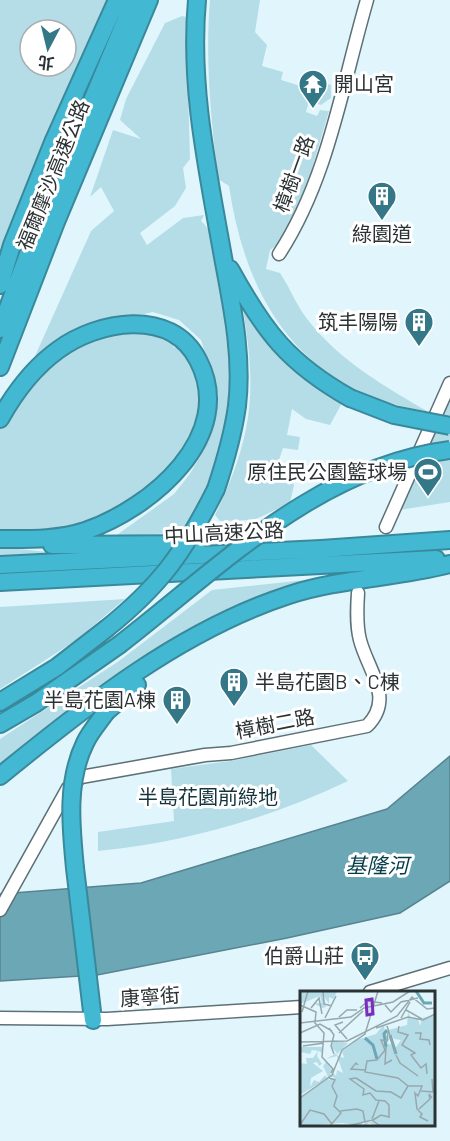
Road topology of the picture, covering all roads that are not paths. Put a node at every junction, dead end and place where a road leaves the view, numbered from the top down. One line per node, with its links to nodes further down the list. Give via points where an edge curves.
1 (117, 0): 6 (highway)
2 (134, 0): 11 (highway, 福爾摩沙高速公路)
3 (149, 0): 12 (highway, 福爾摩沙高速公路)
4 (196, 0): 8 (highway, via 196,96)
5 (367, 0): 7 (street, 樟樹一路, via 314,189)
6 (12, 245): 9 (highway); 10 (highway)
7 (279, 254)
8 (223, 255): 15 (highway, bridge, via 264,329 299,364 350,399 394,415); 29 (highway, bridge, via 238,366 235,416 216,489 192,537 135,606 57,667)
9 (0, 264)
10 (0, 285)
11 (0, 329)
12 (0, 367)
13 (450, 382): 17 (street)
14 (0, 419): 18 (highway, via 29,375 59,349 87,334 117,325 138,323 171,333 197,358 205,378 208,402 202,430 187,458 141,504 117,519 83,532)
15 (450, 426)
16 (450, 450): 30 (highway, bridge, via 350,478 304,503 119,645)
17 (386, 527)
18 (0, 540): 20 (highway, via 35,545 315,543)
19 (450, 540): 20 (highway, 中山高速公路)
20 (357, 547): 23 (highway, 中山高速公路)
21 (450, 558): 24 (highway, 中山高速公路)
22 (450, 564): 28 (highway, via 290,595 241,613)
23 (0, 565)
24 (136, 574): 25 (highway, 中山高速公路); 26 (highway, via 99,584)
25 (0, 582)
26 (0, 593)
27 (358, 593): 32 (street, 樟樹二路, via 359,639 381,705 378,715 367,726 81,777 68,788)
28 (183, 643): 31 (highway, via 88,707); 37 (highway, bridge, via 165,664 106,712 85,741 75,768 70,802)
29 (0, 702)
30 (0, 724)
31 (0, 776)
32 (0, 910)
33 (450, 968): 34 (street)
34 (376, 991)
35 (300, 1007): 37 (street, 康寧街)
36 (0, 1018): 37 (street, 康寧街)
37 (93, 1020)

